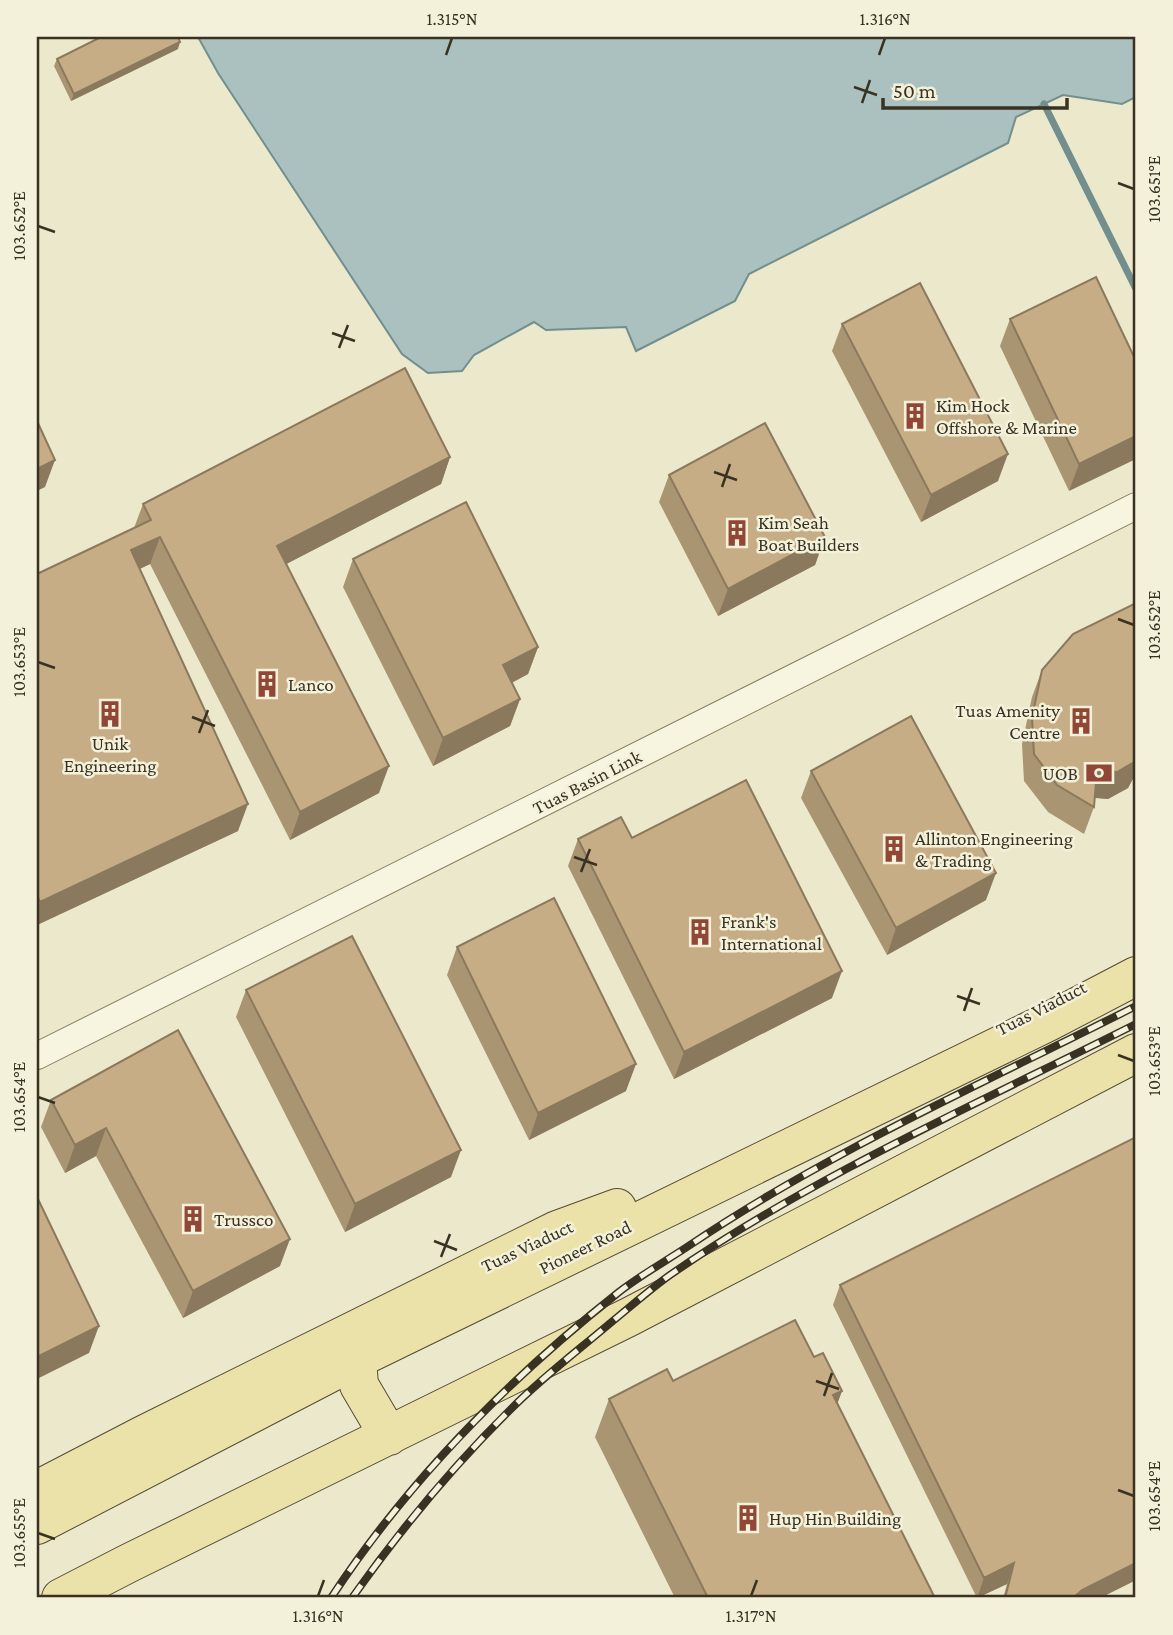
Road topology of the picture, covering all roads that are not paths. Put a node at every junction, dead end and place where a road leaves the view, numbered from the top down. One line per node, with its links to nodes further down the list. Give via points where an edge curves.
1 (1136, 506): 5 (street, Tuas Basin Link)
2 (1136, 960): 8 (main road, Tuas Viaduct, via 711,1174 557,1230)
3 (1136, 976): 6 (main road, Pioneer Road)
4 (1136, 1053): 7 (main road, via 779,1241)
5 (37, 1056)
6 (357, 1359): 7 (main road, via 359,1385); 9 (main road, Pioneer Road)
7 (389, 1436): 10 (main road)
8 (37, 1490)
9 (37, 1525)
10 (61, 1598)

